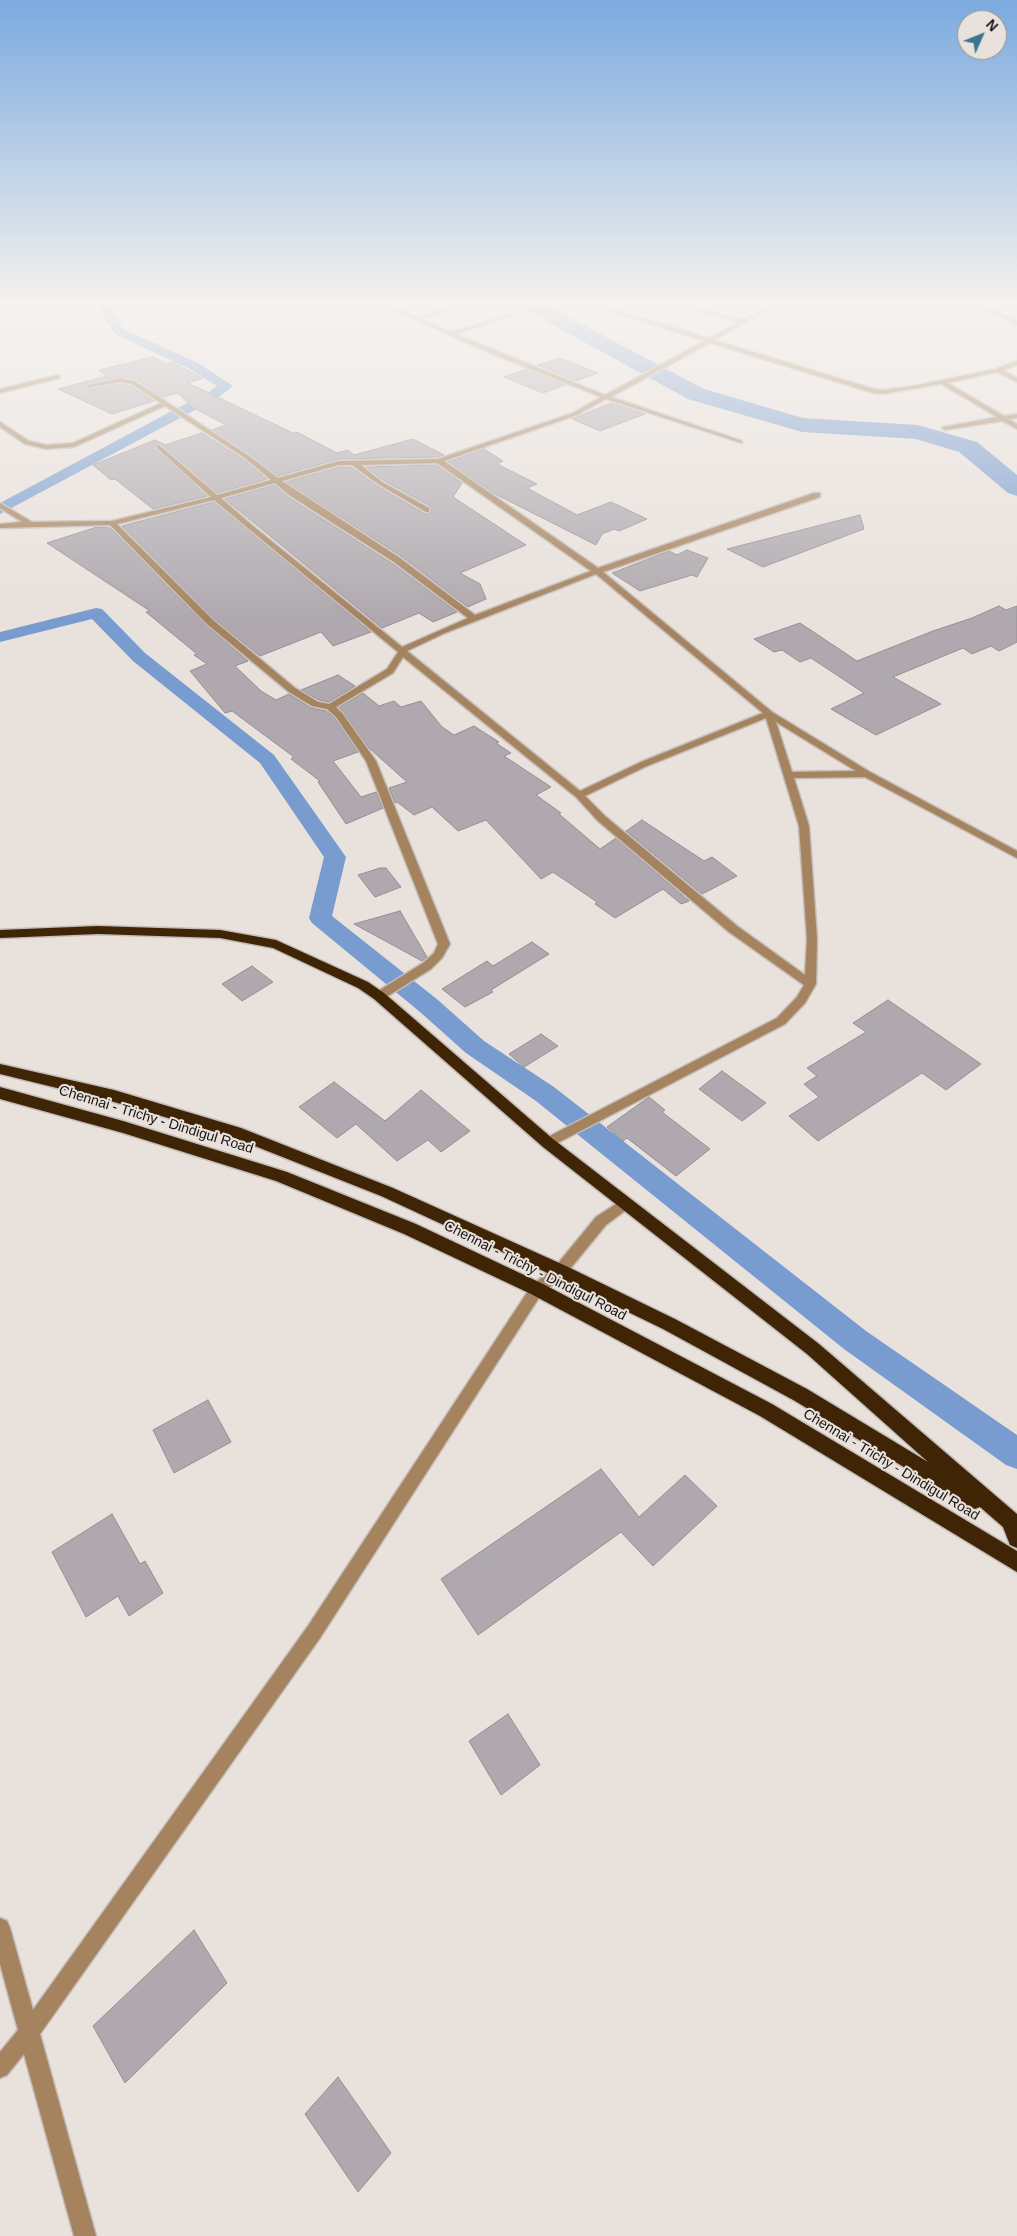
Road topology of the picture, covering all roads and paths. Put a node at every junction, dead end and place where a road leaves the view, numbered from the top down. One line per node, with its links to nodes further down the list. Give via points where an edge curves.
1 (154, 408): 8 (street, via 74,445 46,447 27,443)
2 (175, 408): 15 (street, via 247,457)
3 (587, 408): 13 (street)
4 (639, 408): 11 (street)
5 (987, 408): 7 (street)
6 (1017, 416): 7 (street)
7 (1004, 418): 9 (street); 10 (street)
8 (0, 424)
9 (1017, 427)
10 (945, 428)
11 (740, 442)
12 (159, 447): 17 (street)
13 (439, 461): 14 (street); 23 (street)
14 (353, 462): 15 (street); 19 (street, via 380,483)
15 (275, 481): 17 (street); 24 (street, via 396,560)
16 (817, 495): 23 (street)
17 (214, 498): 20 (street); 25 (street)
18 (0, 505): 21 (street)
19 (426, 510)
20 (112, 522): 21 (street); 26 (street, via 218,628 292,690 315,704)
21 (30, 524): 22 (street)
22 (0, 526)
23 (597, 571): 24 (street); 27 (street)
24 (475, 618): 25 (street)
25 (403, 650): 26 (street, via 390,671); 30 (street)
26 (330, 707): 34 (street, via 371,761 444,944 427,966)
27 (769, 714): 28 (street); 29 (street); 30 (street, via 644,764)
28 (867, 774): 29 (street); 31 (street)
29 (788, 775): 33 (street, via 804,826 812,939)
30 (578, 795): 33 (street, via 733,929)
31 (1017, 854)
32 (0, 934): 34 (highway, via 98,930 220,934 276,944)
33 (810, 984): 37 (street, via 801,1000 781,1021)
34 (384, 993): 37 (highway)
35 (0, 1069): 39 (highway, Chennai - Trichy - Dindigul Road, via 114,1096 236,1132 387,1192)
36 (0, 1093): 40 (highway, Chennai - Trichy - Dindigul Road, via 281,1176 410,1229)
37 (548, 1143): 38 (highway)
38 (625, 1202): 39 (street, via 601,1221); 41 (highway, via 813,1349)
39 (560, 1271): 40 (street); 41 (highway, Chennai - Trichy - Dindigul Road, via 669,1324 801,1395)
40 (538, 1290): 43 (highway, Chennai - Trichy - Dindigul Road, via 766,1410); 45 (street, via 314,1632)
41 (1014, 1524): 42 (highway)
42 (1017, 1538)
43 (1017, 1562)
44 (0, 1928): 45 (street)
45 (29, 2032): 46 (street); 47 (street)
46 (0, 2068)
47 (85, 2236)

